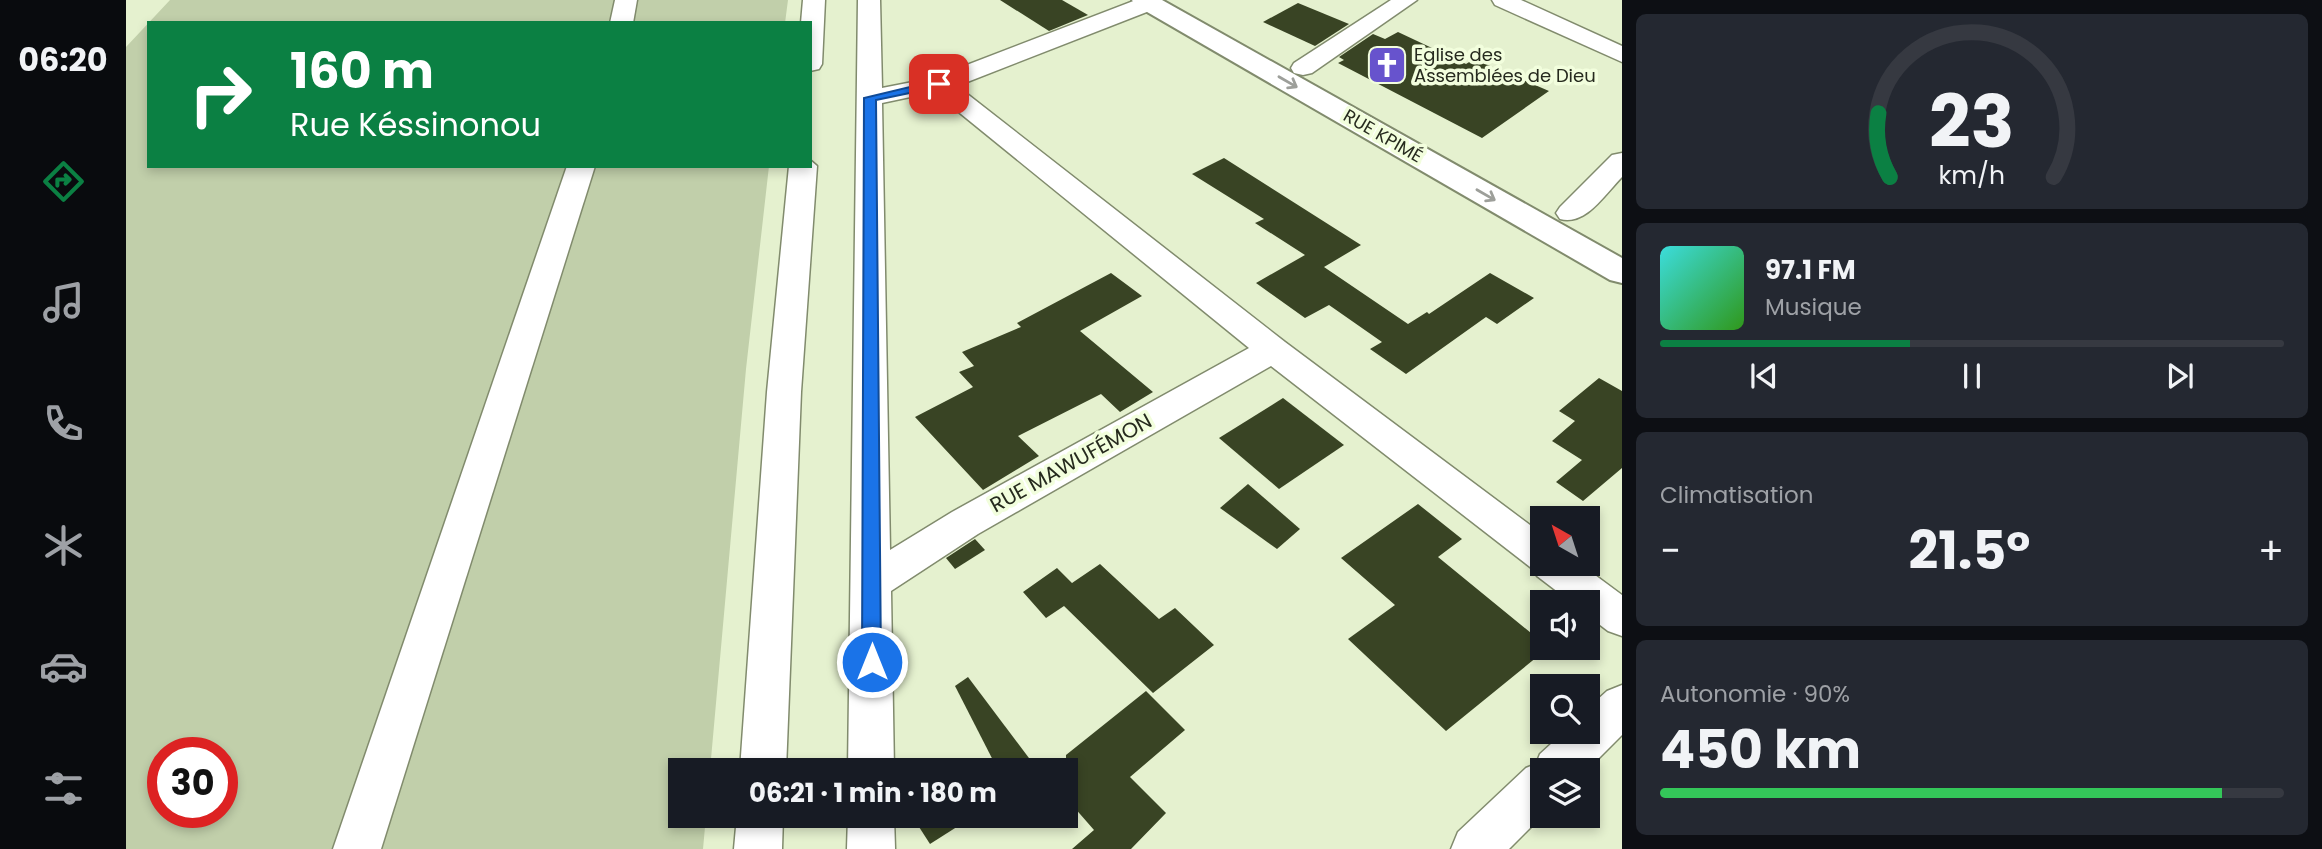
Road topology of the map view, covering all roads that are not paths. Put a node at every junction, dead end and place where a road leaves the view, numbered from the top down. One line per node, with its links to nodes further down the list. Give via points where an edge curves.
1 (626, 0): 8 (street)
2 (814, 0): 9 (street)
3 (869, 0): 13 (street)
4 (1178, 0): 11 (main road, RUE KPIMÉ)
5 (1406, 0): 11 (street)
6 (1503, 0): 10 (street)
7 (1146, 1): 12 (street); 19 (main road, RUE KPIMÉ, one-way to 19)
8 (621, 21)
9 (812, 32)
10 (1622, 55)
11 (1303, 68): 17 (main road, RUE KPIMÉ)
12 (939, 84): 13 (street); 20 (street)
13 (870, 98): 23 (street)
14 (1622, 162): 17 (street)
15 (580, 168): 32 (street)
16 (803, 168): 26 (street, via 783,392)
17 (1570, 213): 18 (main road, RUE KPIMÉ)
18 (1622, 242)
19 (1622, 272)
20 (1273, 350): 21 (street); 23 (street, RUE MAWUFÉMON, via 965,523)
21 (1530, 547)
22 (1567, 576): 24 (street)
23 (872, 582): 27 (street)
24 (1622, 618)
25 (1622, 705): 28 (street)
26 (764, 758)
27 (871, 758)
28 (1568, 758)
29 (1530, 796): 35 (street)
30 (759, 828): 33 (street)
31 (871, 828): 34 (street)
32 (357, 849)
33 (758, 849)
34 (871, 849)
35 (1475, 849)

